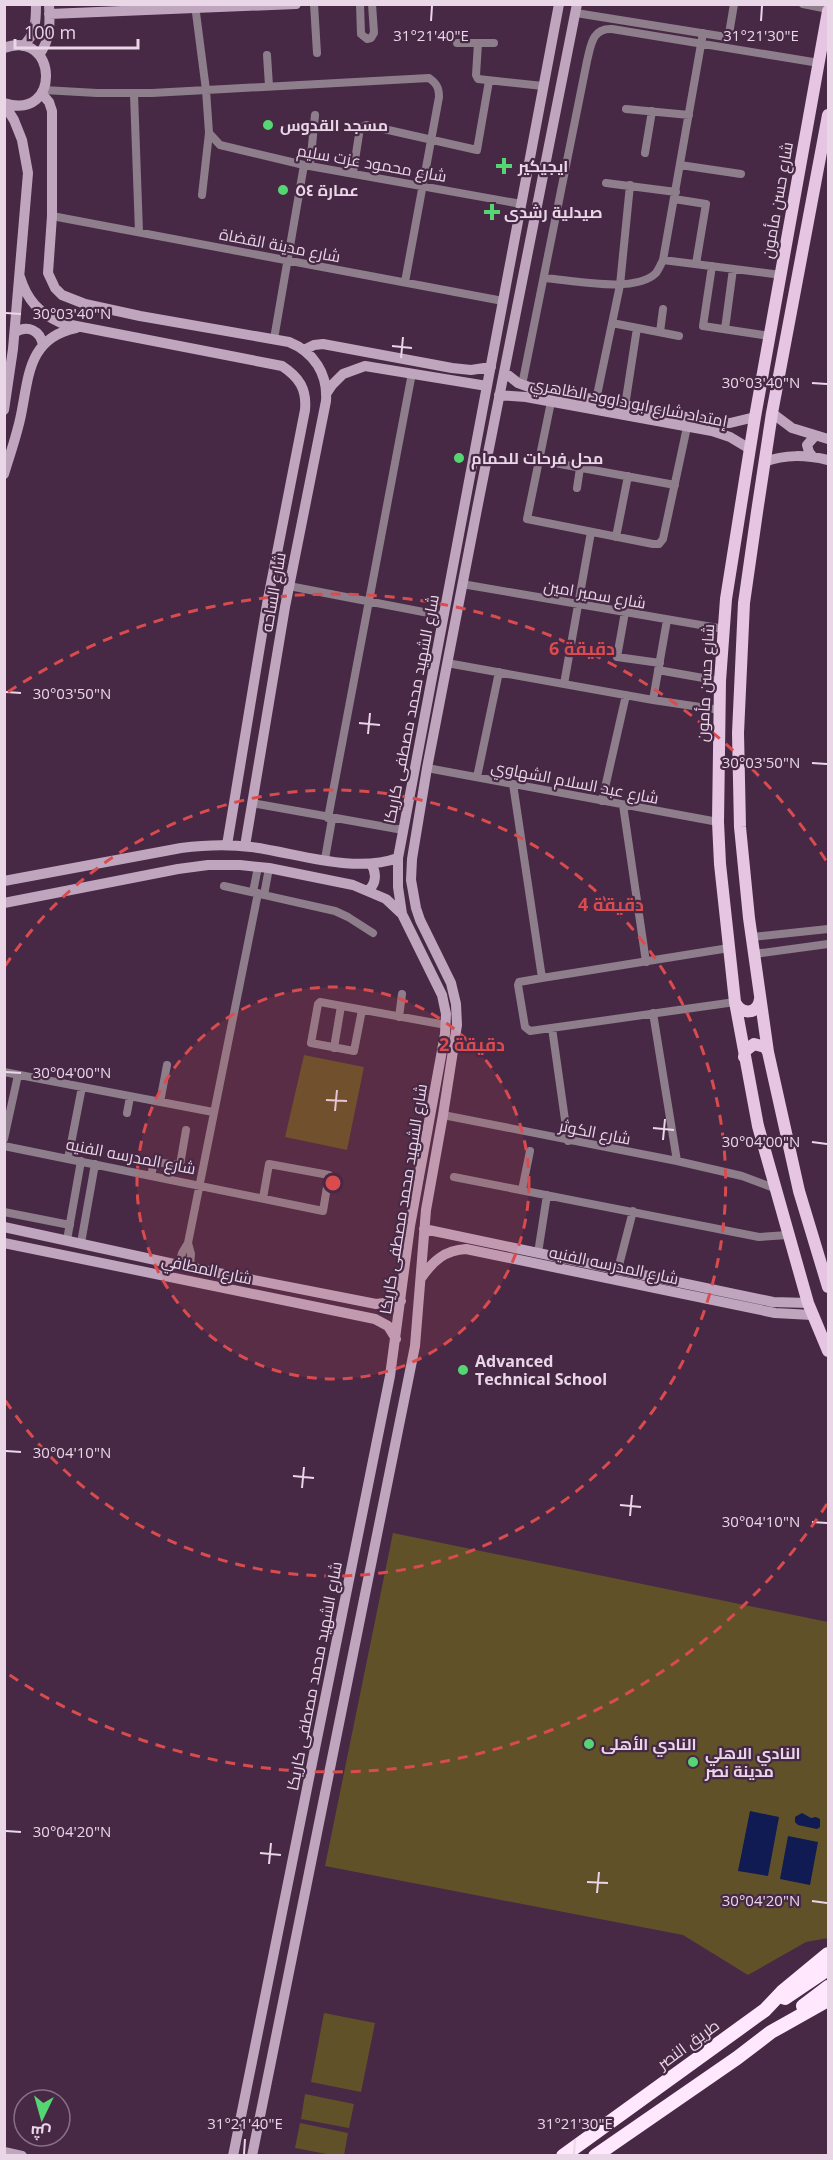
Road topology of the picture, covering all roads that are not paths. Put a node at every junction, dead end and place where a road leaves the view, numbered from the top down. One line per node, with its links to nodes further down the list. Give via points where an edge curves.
1 (36, 4): 18 (street, via 34,30)
2 (296, 4): 9 (street)
3 (314, 4): 20 (street)
4 (360, 4): 5 (street, via 361,34 367,39 374,33)
5 (372, 4)
6 (559, 4): 26 (street, شارع الشهيد محمد مصطفى كاريكا)
7 (734, 4): 13 (street, via 728,37)
8 (803, 4): 12 (street)
9 (195, 7): 10 (street); 27 (street)
10 (49, 9): 21 (street, via 49,34)
11 (577, 9): 13 (street); 41 (street, شارع الشهيد محمد مصطفى كاريكا)
12 (828, 10): 23 (main road, شارع حسن مأمون)
13 (703, 33): 17 (street)
14 (458, 43): 15 (street)
15 (478, 43): 16 (street); 24 (street, via 476,77)
16 (494, 43)
17 (701, 45): 23 (street); 34 (street); 63 (street, via 618,30 603,29 592,37)
18 (22, 46): 19 (street); 21 (street)
19 (4, 48)
20 (317, 53)
21 (39, 55): 28 (street, via 47,72)
22 (267, 55): 25 (street)
23 (819, 63): 61 (main road, شارع حسن مأمون)
24 (489, 81): 26 (street); 37 (street, via 477,150)
25 (269, 86): 27 (street); 37 (street, via 429,78 439,90)
26 (543, 86): 39 (street, شارع الشهيد محمد مصطفى كاريكا)
27 (206, 90): 29 (street); 36 (street)
28 (43, 92): 29 (street); 30 (street, via 28,104); 54 (street, via 52,111)
29 (135, 93): 55 (street)
30 (4, 104): 62 (street, via 18,130 27,162)
31 (626, 108): 32 (street)
32 (652, 111): 34 (street); 40 (street)
33 (315, 115): 42 (street)
34 (689, 115): 43 (street)
35 (828, 120): 38 (main road, شارع حسن مأمون)
36 (209, 133): 42 (street, شارع محمود عزت سليم, via 226,147); 51 (street)
37 (431, 139): 44 (street, via 363,126 358,134); 50 (street)
38 (826, 141): 92 (main road, شارع حسن مأمون)
39 (530, 152): 41 (street); 45 (street, شارع الشهيد محمد مصطفى كاريكا)
40 (645, 153)
41 (549, 154): 47 (street, شارع الشهيد محمد مصطفى كاريكا)
42 (307, 165): 44 (street, شارع محمود عزت سليم); 57 (street)
43 (680, 165): 46 (street); 52 (street)
44 (353, 173): 50 (street, شارع محمود عزت سليم)
45 (526, 174): 47 (street, via 536,172); 53 (street, شارع الشهيد محمد مصطفى كاريكا)
46 (741, 174)
47 (544, 178): 81 (street, شارع الشهيد محمد مصطفى كاريكا)
48 (606, 183): 49 (street)
49 (630, 185): 52 (street); 65 (street)
50 (422, 186): 53 (street, شارع محمود عزت سليم); 64 (street)
51 (202, 195)
52 (675, 195): 56 (street); 58 (street, via 706,204)
53 (521, 204): 66 (street, شارع الشهيد محمد مصطفى كاريكا)
54 (52, 216): 55 (street, شارع مدينة القضاة); 76 (street, via 48,273 62,295 140,316)
55 (140, 232): 57 (street, شارع مدينة القضاة)
56 (663, 260): 58 (street); 65 (street, via 649,278)
57 (289, 261): 64 (street, شارع مدينة القضاة); 76 (street)
58 (696, 264): 59 (street)
59 (712, 266): 60 (street); 71 (street, via 703,326)
60 (733, 269): 61 (street); 71 (street)
61 (781, 275): 75 (main road, شارع حسن مأمون)
62 (20, 277): 69 (street, via 27,297 39,309); 72 (street)
63 (544, 278): 65 (street); 85 (street)
64 (405, 282): 66 (street, شارع مدينة القضاة)
65 (620, 285): 68 (street)
66 (503, 301): 79 (street, شارع الشهيد محمد مصطفى كاريكا)
67 (663, 309): 73 (street)
68 (612, 323): 70 (street); 88 (street)
69 (77, 328): 77 (street, via 56,335); 113 (street, شارع الساحه, via 282,366 298,379 306,403)
70 (638, 328): 73 (street); 90 (street)
71 (725, 329): 75 (street)
72 (15, 332): 77 (street, via 27,328 35,331); 91 (street)
73 (660, 332): 74 (street)
74 (680, 336)
75 (770, 336): 93 (main road, شارع حسن مأمون)
76 (274, 339): 78 (street)
77 (43, 345): 104 (street, via 29,369)
78 (304, 350): 80 (street, via 323,344); 87 (street, شارع الساحه, via 320,368)
79 (491, 367): 80 (street); 84 (street, شارع الشهيد محمد مصطفى كاريكا)
80 (462, 370): 83 (street, via 463,376)
81 (504, 372): 85 (street, إمتداد شارع ابو داوود الظاهري); 86 (street, شارع الشهيد محمد مصطفى كاريكا)
82 (411, 373): 83 (street); 87 (street, via 365,366 337,379); 112 (street)
83 (457, 381): 84 (street)
84 (487, 386): 117 (street, شارع الشهيد محمد مصطفى كاريكا)
85 (526, 390): 86 (street, إمتداد شارع ابو داوود الظاهري); 88 (street, إمتداد شارع ابو داوود الظاهري); 89 (street, إمتداد شارع ابو داوود الظاهري)
86 (499, 394): 110 (street, شارع الشهيد محمد مصطفى كاريكا)
87 (326, 395): 111 (street, شارع الساحه)
88 (596, 400): 90 (street, إمتداد شارع ابو داوود الظاهري)
89 (551, 402): 94 (street, إمتداد شارع ابو داوود الظاهري); 100 (street)
90 (625, 406): 95 (street, إمتداد شارع ابو داوود الظاهري)
91 (4, 410)
92 (772, 413): 96 (street, via 792,428); 102 (main road, شارع حسن مأمون)
93 (755, 417): 95 (street, إمتداد شارع ابو داوود الظاهري); 98 (main road, شارع حسن مأمون)
94 (687, 427): 95 (street, إمتداد شارع ابو داوود الظاهري); 106 (street)
95 (724, 429): 98 (street, إمتداد شارع ابو داوود الظاهري)
96 (815, 436): 97 (street); 99 (street, via 807,445)
97 (828, 439)
98 (750, 449): 121 (main road, شارع حسن مأمون)
99 (813, 457): 101 (street); 102 (street, via 789,456)
100 (538, 460): 103 (street); 108 (street, via 527,519)
101 (828, 460)
102 (764, 462): 155 (main road, شارع حسن مأمون, via 744,603 739,710 740,827)
103 (580, 468): 105 (street); 107 (street)
104 (4, 474)
105 (628, 476): 106 (street); 109 (street)
106 (675, 485): 109 (street, via 661,542 656,545)
107 (577, 488)
108 (591, 532): 109 (street); 114 (street)
109 (616, 537)
110 (462, 584): 114 (street, شارع سمير امين); 122 (street, شارع الشهيد محمد مصطفى كاريكا)
111 (289, 586): 112 (street); 115 (street, شارع الساحه)
112 (368, 601): 117 (street); 136 (street)
113 (267, 604): 115 (street); 119 (street, شارع الساحه)
114 (578, 604): 116 (street, شارع سمير امين); 126 (street)
115 (285, 607): 120 (street, شارع الساحه)
116 (625, 612): 118 (street, شارع سمير امين); 123 (street, via 617,657)
117 (444, 616): 139 (street, شارع الشهيد محمد مصطفى كاريكا)
118 (667, 620): 121 (street, شارع سمير امين); 123 (street)
119 (264, 625): 120 (street); 138 (street, شارع الساحه)
120 (282, 628): 134 (street, شارع الساحه)
121 (724, 629): 125 (main road, شارع حسن مأمون)
122 (447, 663): 124 (street); 130 (street, شارع الشهيد محمد مصطفى كاريكا)
123 (659, 666): 125 (street); 128 (street)
124 (499, 672): 126 (street); 131 (street)
125 (720, 681): 129 (main road, شارع حسن مأمون)
126 (564, 684): 127 (street)
127 (626, 695): 128 (street); 133 (street)
128 (653, 700): 129 (street)
129 (720, 710): 137 (main road, شارع حسن مأمون)
130 (427, 768): 131 (street, شارع عبد السلام الشهاوي); 181 (street, شارع الشهيد محمد مصطفى كاريكا, via 411,880 420,920 447,973 456,1004 457,1035)
131 (477, 777): 132 (street, شارع عبد السلام الشهاوي)
132 (513, 784): 133 (street, شارع عبد السلام الشهاوي); 160 (street)
133 (602, 801): 135 (street, شارع عبد السلام الشهاوي)
134 (252, 803): 136 (street); 140 (street, شارع الساحه)
135 (623, 805): 137 (street, شارع عبد السلام الشهاوي); 159 (street)
136 (330, 818): 139 (street); 144 (street)
137 (718, 822): 157 (main road, شارع حسن مأمون)
138 (229, 829): 140 (street); 141 (street, شارع الساحه)
139 (403, 831): 143 (street, شارع الشهيد محمد مصطفى كاريكا)
140 (247, 832): 142 (street, شارع الساحه)
141 (227, 845): 142 (street); 147 (street, via 181,848)
142 (244, 846): 144 (street)
143 (398, 858): 145 (street); 152 (street, شارع الشهيد محمد مصطفى كاريكا)
144 (325, 859): 145 (street)
145 (371, 864): 149 (street, via 375,877)
146 (264, 867): 149 (street); 150 (street); 151 (street, via 198,866)
147 (4, 881)
148 (224, 886): 150 (street)
149 (369, 890): 152 (street)
150 (258, 893): 154 (street, via 335,911); 179 (street)
151 (4, 903)
152 (402, 914): 168 (street, شارع الشهيد محمد مصطفى كاريكا, via 440,989)
153 (828, 929): 155 (street)
154 (372, 933)
155 (752, 938): 158 (main road, شارع حسن مأمون)
156 (828, 944): 158 (street)
157 (729, 948): 159 (street); 163 (main road, شارع حسن مأمون)
158 (754, 954): 162 (main road, شارع حسن مأمون)
159 (646, 962): 160 (street)
160 (542, 978): 169 (street, via 518,984 525,1027 530,1031)
161 (402, 994): 167 (street)
162 (760, 998): 163 (main road, via 756,1009 750,1012 738,1008); 171 (main road, شارع حسن مأمون)
163 (735, 1002): 166 (street); 172 (main road, شارع حسن مأمون)
164 (341, 1006): 165 (street); 170 (street); 170 (street, via 319,1002 314,1023 311,1043)
165 (362, 1010): 167 (street); 170 (street, via 354,1051)
166 (653, 1013): 169 (street); 189 (street)
167 (399, 1017): 168 (street)
168 (446, 1025): 216 (street, شارع الشهيد محمد مصطفى كاريكا)
169 (552, 1028): 184 (street)
170 (334, 1048)
171 (768, 1052): 172 (main road, via 754,1044); 215 (main road, شارع حسن مأمون, via 799,1191)
172 (744, 1057): 194 (main road, شارع حسن مأمون)
173 (167, 1065): 178 (street)
174 (4, 1072): 175 (street)
175 (18, 1075): 176 (street); 183 (street)
176 (82, 1087): 177 (street); 187 (street)
177 (130, 1096): 178 (street); 180 (street)
178 (159, 1102): 179 (street)
179 (213, 1112): 193 (street)
180 (127, 1113)
181 (443, 1115): 184 (street, شارع الكوثر); 202 (street, شارع الشهيد محمد مصطفى كاريكا)
182 (186, 1130): 191 (street, via 180,1165 154,1162)
183 (4, 1139)
184 (568, 1141): 189 (street, شارع الكوثر)
185 (4, 1146): 187 (street, شارع المدرسه الفنيه)
186 (530, 1151): 195 (street)
187 (68, 1159): 188 (street, شارع المدرسه الفنيه)
188 (81, 1161): 190 (street, شارع المدرسه الفنيه); 200 (street)
189 (677, 1161): 194 (street, شارع الكوثر)
190 (95, 1164): 191 (street, شارع المدرسه الفنيه); 207 (street)
191 (151, 1176): 193 (street, شارع المدرسه الفنيه)
192 (454, 1178): 195 (street)
193 (199, 1185): 197 (street, شارع المدرسه الفنيه); 208 (street)
194 (774, 1188): 204 (main road, شارع حسن مأمون)
195 (522, 1190): 196 (street)
196 (547, 1195): 198 (street); 210 (street)
197 (262, 1198): 197 (street, شارع المدرسه الفنيه, via 323,1210 329,1178 326,1173 269,1164)
198 (633, 1211): 204 (street, via 763,1237); 213 (street)
199 (4, 1212): 200 (street)
200 (70, 1225): 205 (street)
201 (4, 1227): 205 (street, شارع المطافي)
202 (424, 1229): 203 (street, شارع المدرسه الفنيه); 214 (street, شارع الشهيد محمد مصطفى كاريكا)
203 (448, 1234): 209 (street); 210 (street, شارع المدرسه الفنيه)
204 (788, 1235): 218 (main road, شارع حسن مأمون)
205 (67, 1240): 207 (street, شارع المطافي)
206 (4, 1243): 219 (street, شارع المطافي)
207 (81, 1243): 211 (street, شارع المطافي)
208 (188, 1243): 211 (street); 212 (street)
209 (447, 1253): 214 (street); 218 (street, شارع المدرسه الفنيه, via 466,1249 775,1313)
210 (538, 1253): 213 (street, شارع المدرسه الفنيه)
211 (178, 1265): 212 (street, شارع المطافي)
212 (190, 1267): 217 (street, شارع المطافي)
213 (618, 1269): 218 (street, شارع المدرسه الفنيه)
214 (421, 1278): 223 (street, شارع الشهيد محمد مصطفى كاريكا, via 411,1368)
215 (828, 1287)
216 (401, 1301): 217 (street, شارع المطافي); 220 (street, شارع الشهيد محمد مصطفى كاريكا)
217 (368, 1302): 219 (street, via 371,1311)
218 (810, 1309): 221 (main road, شارع حسن مأمون)
219 (366, 1317): 220 (street, شارع المطافي, via 384,1323)
220 (396, 1338): 222 (street, شارع الشهيد محمد مصطفى كاريكا)
221 (828, 1351)
222 (291, 1863): 223 (street, via 299,1869); 224 (street, شارع الشهيد محمد مصطفى كاريكا)
223 (309, 1868): 225 (street, شارع الشهيد محمد مصطفى كاريكا)
224 (286, 1888): 225 (street, via 296,1887); 234 (street, شارع الشهيد محمد مصطفى كاريكا)
225 (304, 1892): 235 (street, شارع الشهيد محمد مصطفى كاريكا)
226 (828, 1954): 230 (highway, طريق النصر)
227 (828, 1969): 230 (highway)
228 (828, 1987): 231 (highway)
229 (828, 2000): 231 (highway)
230 (765, 2010): 236 (highway, طريق النصر)
231 (771, 2032): 237 (highway)
232 (4, 2152): 233 (street)
233 (22, 2156)
234 (234, 2156)
235 (252, 2156)
236 (563, 2156)
237 (595, 2156)

